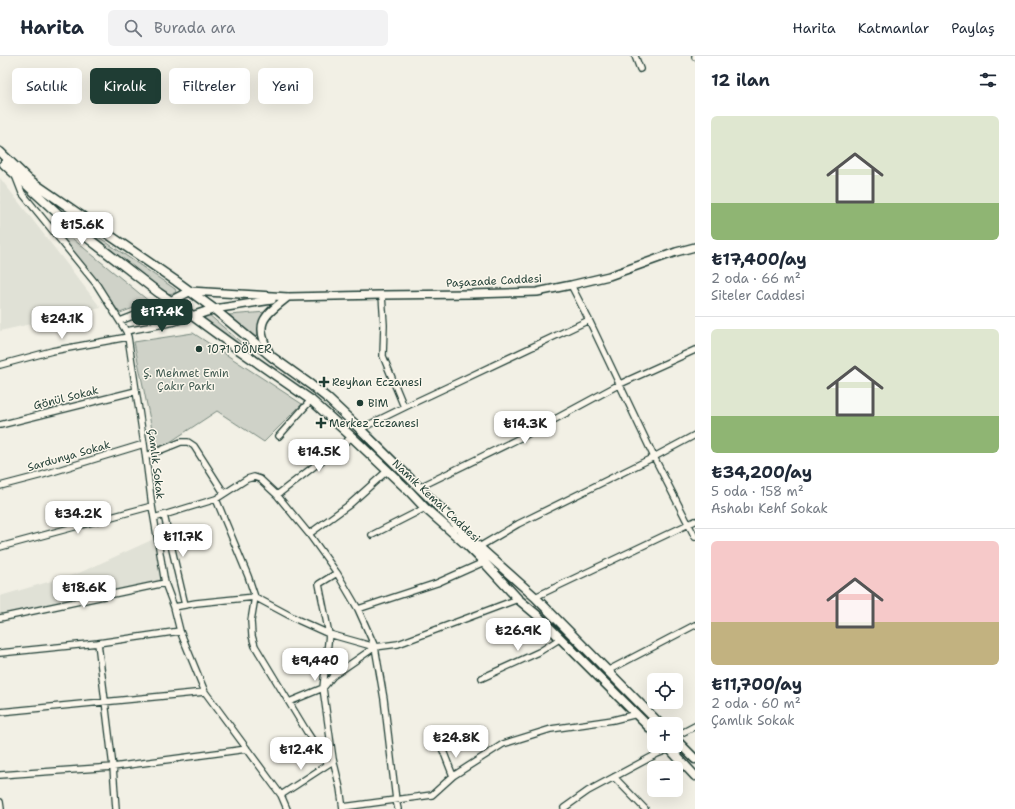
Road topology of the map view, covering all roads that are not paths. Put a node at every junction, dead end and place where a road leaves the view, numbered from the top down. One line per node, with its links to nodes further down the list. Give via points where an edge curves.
1 (635, 56): 2 (street)
2 (640, 69)
3 (0, 152): 8 (main road, Namık Kemal Caddesi, via 28,179)
4 (0, 160): 5 (main road, Namık Kemal Caddesi)
5 (14, 173): 11 (main road, Namık Kemal Caddesi, via 67,222); 15 (street, Çamlık Sokak, via 22,193 97,285)
6 (695, 247): 7 (street, Paşazade Caddesi, via 609,276)
7 (571, 285): 9 (street, Paşazade Caddesi, via 537,292); 14 (street)
8 (190, 291): 10 (street, Paşazade Caddesi); 11 (main road); 12 (main road, Namık Kemal Caddesi)
9 (382, 295): 10 (street, Paşazade Caddesi); 23 (street, via 383,356)
10 (288, 297): 12 (street, Paşazade Caddesi); 18 (street, via 268,314 263,322 261,331)
11 (172, 301): 13 (main road, Namık Kemal Caddesi); 15 (street)
12 (214, 309): 13 (main road); 18 (main road, Namık Kemal Caddesi)
13 (193, 316): 16 (street); 22 (main road, Namık Kemal Caddesi)
14 (588, 320): 20 (street); 23 (street)
15 (120, 321): 16 (street, Çamlık Sokak)
16 (127, 334): 19 (street); 21 (street, Çamlık Sokak)
17 (695, 350): 20 (street)
18 (272, 358): 25 (main road, Namık Kemal Caddesi, via 311,385)
19 (0, 365)
20 (620, 384): 31 (street); 34 (street, via 522,437)
21 (136, 391): 24 (street, Gönül Sokak); 29 (street, Çamlık Sokak)
22 (311, 400): 27 (street); 28 (main road, Namık Kemal Caddesi)
23 (404, 407): 25 (street)
24 (0, 425)
25 (360, 429): 34 (main road, Namık Kemal Caddesi)
26 (695, 435): 31 (street)
27 (279, 436)
28 (352, 437): 32 (main road, Namık Kemal Caddesi); 36 (street)
29 (144, 444): 30 (street, Çamlık Sokak); 33 (street, Sardunya Sokak)
30 (146, 456): 35 (street, via 181,442 188,442 194,446); 38 (street, Çamlık Sokak)
31 (654, 457): 43 (street); 48 (street, via 518,524)
32 (387, 471): 39 (main road, Namık Kemal Caddesi); 44 (street)
33 (0, 486)
34 (420, 487): 48 (main road, Namık Kemal Caddesi)
35 (224, 494): 36 (street, via 254,477 260,479); 37 (street)
36 (277, 495): 44 (street)
37 (216, 499): 40 (street); 52 (street)
38 (152, 506): 41 (street, Çamlık Sokak); 47 (street)
39 (425, 508): 45 (street); 49 (main road, Namık Kemal Caddesi)
40 (164, 515): 41 (street); 55 (street)
41 (154, 518): 51 (street, Çamlık Sokak)
42 (695, 521): 43 (street)
43 (689, 525): 46 (street); 53 (street)
44 (309, 534): 50 (street)
45 (372, 535)
46 (695, 537)
47 (0, 547)
48 (479, 547): 53 (main road, Namık Kemal Caddesi)
49 (484, 562): 54 (main road, Namık Kemal Caddesi); 57 (street, via 437,583)
50 (337, 573): 57 (street); 61 (street, via 319,584)
51 (165, 583): 56 (street, Çamlık Sokak); 58 (street)
52 (255, 596): 55 (street); 61 (street); 71 (street, via 251,622 255,646)
53 (535, 597): 66 (main road, Namık Kemal Caddesi)
54 (518, 599): 62 (main road, Namık Kemal Caddesi); 64 (street, via 398,644)
55 (185, 605): 56 (street)
56 (174, 607): 60 (street, Çamlık Sokak)
57 (358, 609): 64 (street)
58 (0, 618)
59 (695, 625): 66 (street)
60 (180, 631): 63 (street); 69 (street, Çamlık Sokak)
61 (329, 634): 64 (street); 68 (street)
62 (561, 638): 67 (street, via 539,652); 73 (main road, Namık Kemal Caddesi)
63 (98, 643): 65 (street); 70 (street)
64 (375, 647): 68 (street, via 333,676); 92 (street)
65 (0, 653)
66 (607, 671): 74 (main road, Namık Kemal Caddesi)
67 (482, 678)
68 (323, 688): 71 (street); 84 (street)
69 (205, 692): 70 (street); 80 (street, Çamlık Sokak)
70 (105, 702): 72 (street); 86 (street)
71 (289, 702): 85 (street)
72 (0, 712)
73 (637, 714): 75 (main road, Namık Kemal Caddesi); 88 (street, via 551,729 503,744)
74 (653, 717)
75 (647, 725)
76 (695, 726): 77 (street)
77 (683, 732)
78 (683, 747): 83 (main road)
79 (442, 748): 88 (street)
80 (247, 749): 86 (street); 91 (street, Çamlık Sokak)
81 (659, 753): 90 (street)
82 (674, 753): 89 (main road)
83 (695, 759)
84 (332, 760): 85 (street); 94 (street)
85 (328, 764): 91 (street)
86 (113, 767): 87 (street); 97 (street)
87 (0, 775)
88 (453, 776): 92 (street, via 432,795)
89 (695, 776)
90 (614, 777): 95 (street); 100 (street)
91 (281, 795): 98 (street, Çamlık Sokak)
92 (396, 800): 94 (street); 99 (street)
93 (0, 802): 96 (street)
94 (343, 808)
95 (564, 808)
96 (1, 809)
97 (116, 809)
98 (287, 809)
99 (398, 809)
100 (645, 809)

